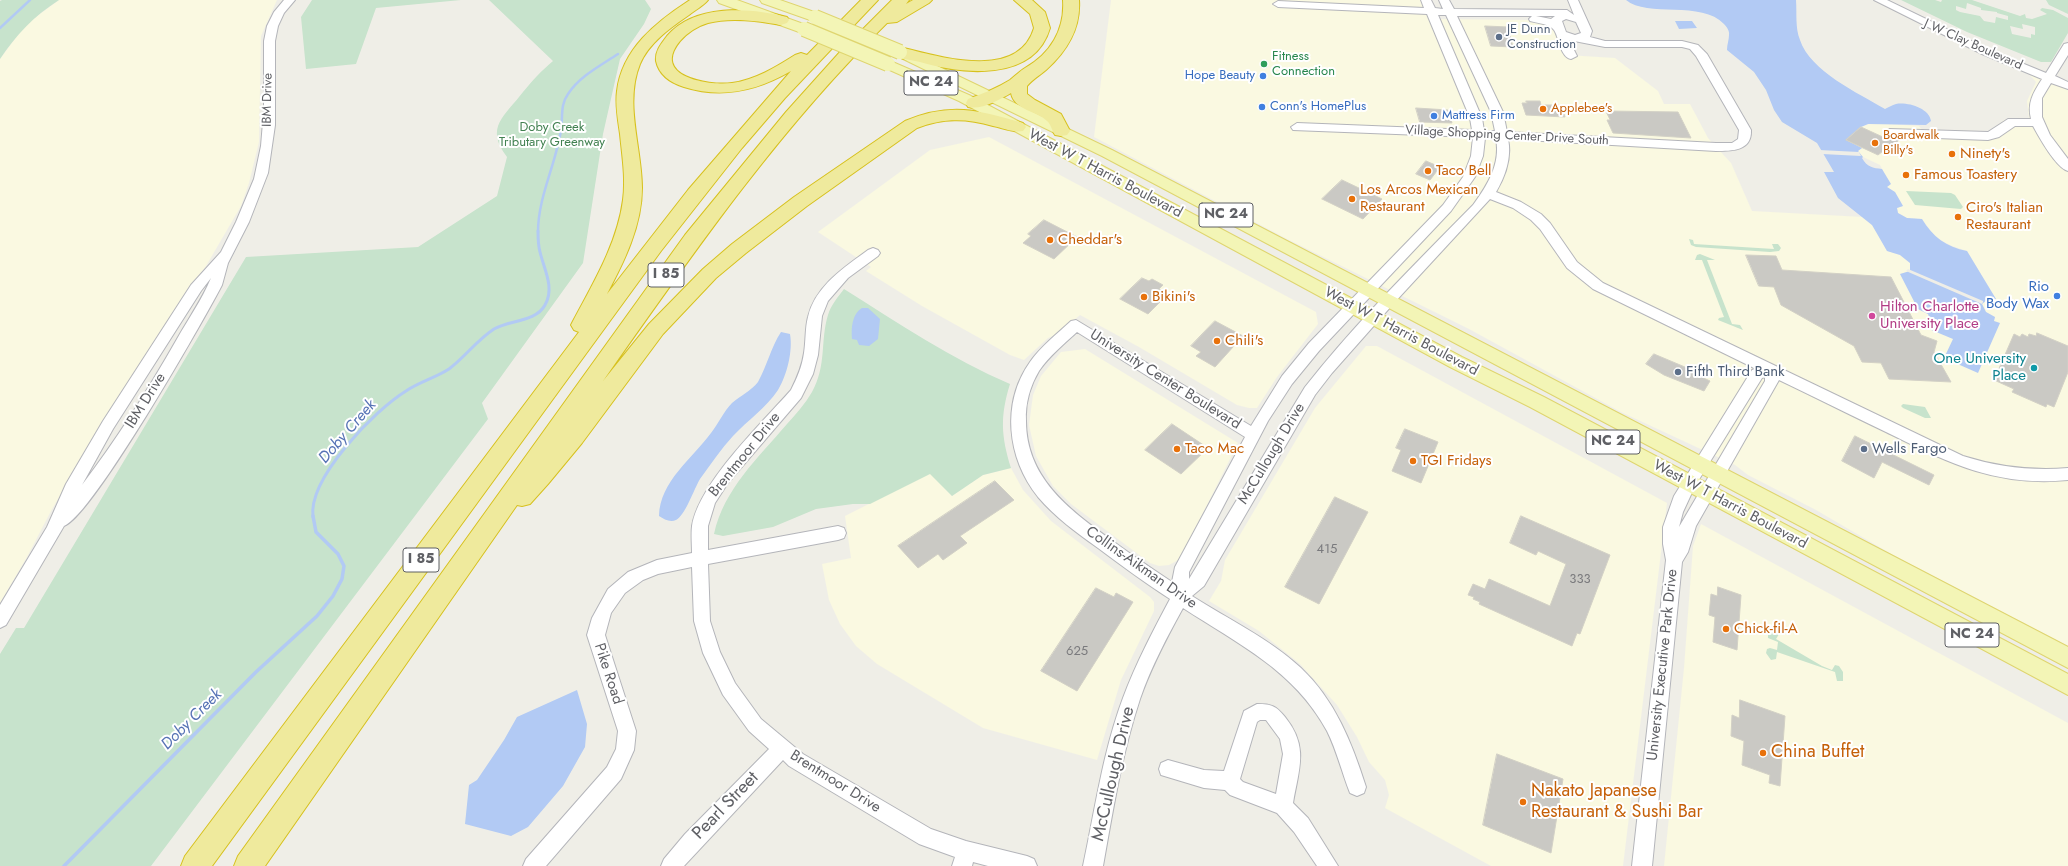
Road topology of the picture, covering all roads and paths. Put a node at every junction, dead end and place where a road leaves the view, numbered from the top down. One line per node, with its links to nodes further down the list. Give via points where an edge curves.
1 (700, 0): 14 (highway)
2 (724, 0): 18 (main road, West W T Harris Boulevard / NC 24)
3 (767, 0): 24 (main road, West W T Harris Boulevard / NC 24, bridge)
4 (870, 0): 22 (highway, I 85)
5 (901, 0): 20 (highway, I 85)
6 (924, 0): 20 (highway)
7 (1022, 0): 24 (highway, via 1037,12 1042,28 1035,44 1014,59 993,65 968,67)
8 (1071, 0): 25 (highway, via 1072,10 1066,33 1054,52)
9 (1444, 0): 17 (street)
10 (1568, 0): 19 (street, via 1571,8)
11 (1573, 0): 21 (street)
12 (286, 1): 42 (street, IBM Drive, via 274,22 269,43 269,126 264,163 254,194)
13 (1888, 1): 26 (street, J W Clay Boulevard, via 1986,52)
14 (688, 5): 48 (highway, via 643,46 628,74 625,92 632,166 632,208 614,263 575,336)
15 (1279, 8): 16 (street)
16 (1429, 9): 17 (street); 37 (street, via 1473,109)
17 (1450, 15): 19 (street); 19 (street, via 1534,18); 38 (street, via 1494,105)
18 (781, 20): 22 (highway, via 729,16 695,23 671,41 664,54 666,66 673,76 691,85 714,88 739,86 777,74); 31 (main road, West W T Harris Boulevard / NC 24, bridge, via 888,64)
19 (1561, 22): 21 (street, via 1572,17); 21 (street, via 1564,35); 21 (street, via 1570,54 1570,44)
20 (870, 33): 56 (highway, I 85, via 807,100 722,201)
21 (1581, 33): 38 (street, Village Shopping Center Drive South, via 1598,43 1682,44 1699,50 1745,130 1746,137 1743,142 1736,146 1716,147)
22 (833, 35): 48 (highway, I 85, via 715,169)
23 (2068, 46): 26 (street)
24 (900, 52): 30 (main road, West W T Harris Boulevard / NC 24)
25 (1031, 72): 30 (highway); 35 (highway, via 1020,85 1019,95 1055,118)
26 (2051, 74): 27 (street, J W Clay Boulevard); 28 (street); 29 (street, J W Clay Boulevard); 32 (street, via 2036,100)
27 (2068, 76)
28 (2068, 81)
29 (2068, 86)
30 (994, 96): 31 (highway); 35 (main road, West W T Harris Boulevard / NC 24)
31 (974, 104): 33 (main road, West W T Harris Boulevard / NC 24)
32 (2038, 123): 36 (street, via 2013,122 1988,136); 39 (street)
33 (1018, 127): 45 (main road, West W T Harris Boulevard / NC 24); 56 (highway, via 962,113 940,114 919,120 895,134 755,236 702,280 656,328 547,472)
34 (1297, 127): 37 (street, Village Shopping Center Drive South)
35 (1061, 131): 43 (main road, West W T Harris Boulevard / NC 24)
36 (1889, 133)
37 (1479, 134): 38 (street, Village Shopping Center Drive South); 43 (street, via 1473,168 1456,198)
38 (1502, 136): 40 (street, via 1500,167)
39 (2068, 167)
40 (1488, 194): 44 (street); 49 (street, via 1522,208 1541,221 1572,265 1594,284)
41 (873, 253): 57 (street, Brentmoor Drive, via 843,276 822,299 815,316 811,355 806,374 796,394 723,479 708,501 700,526)
42 (221, 262): 54 (street, IBM Drive, via 196,288 139,374 80,475); 54 (street, IBM Drive, via 221,271 206,301 156,386 92,483)
43 (1368, 289): 44 (main road, West W T Harris Boulevard / NC 24); 45 (street, McCullough Drive)
44 (1389, 300): 46 (street); 51 (main road, West W T Harris Boulevard / NC 24)
45 (1352, 306): 46 (main road, West W T Harris Boulevard / NC 24); 50 (street, McCullough Drive, via 1287,380)
46 (1375, 318): 53 (main road, West W T Harris Boulevard / NC 24); 58 (street, McCullough Drive, via 1310,391 1198,580)
47 (1076, 325): 50 (street, University Center Boulevard); 58 (street, Collins-Aikman Drive, via 1039,360 1022,391 1017,410 1018,427 1021,447 1028,466 1045,494 1060,509 1128,561)
48 (563, 368): 68 (highway, I 85)
49 (1769, 370): 51 (street, University Executive Park Drive, via 1772,381); 52 (street, via 1962,461 2018,475)
50 (1254, 435): 58 (street, McCullough Drive, via 1181,572)
51 (1709, 468): 53 (street, University Executive Park Drive); 60 (main road, West W T Harris Boulevard / NC 24)
52 (2068, 474)
53 (1697, 487): 61 (main road, West W T Harris Boulevard / NC 24); 75 (street, University Executive Park Drive, via 1680,552 1674,560)
54 (54, 530): 59 (street, IBM Drive)
55 (838, 533): 57 (street, Pike Road)
56 (483, 534): 69 (highway, I 85)
57 (700, 558): 62 (street, Brentmoor Drive, via 702,621 712,653 729,689 755,725); 70 (street, Pike Road, via 657,567 634,576 606,603 598,620 596,635 627,731 625,750 614,773)
58 (1180, 596): 65 (street, Collins-Aikman Drive, via 1235,633 1263,648 1297,676 1313,694 1338,732); 73 (street, McCullough Drive, via 1144,666 1132,699 1115,754)
59 (0, 620)
60 (2068, 658)
61 (2068, 685)
62 (782, 748): 67 (street, Brentmoor Drive, via 796,760); 71 (street, Pearl Street, via 697,835)
63 (1168, 769): 64 (street, via 1204,779)
64 (1230, 782): 66 (street, via 1236,789); 66 (street, via 1250,718 1257,712 1270,712 1289,736 1292,754)
65 (1357, 788)
66 (1283, 806): 74 (street, via 1301,825)
67 (964, 859): 72 (street, Brentmoor Drive)
68 (195, 866)
69 (248, 866)
70 (533, 866)
71 (672, 866)
72 (1027, 866)
73 (1093, 866)
74 (1328, 866)
75 (1642, 866)

